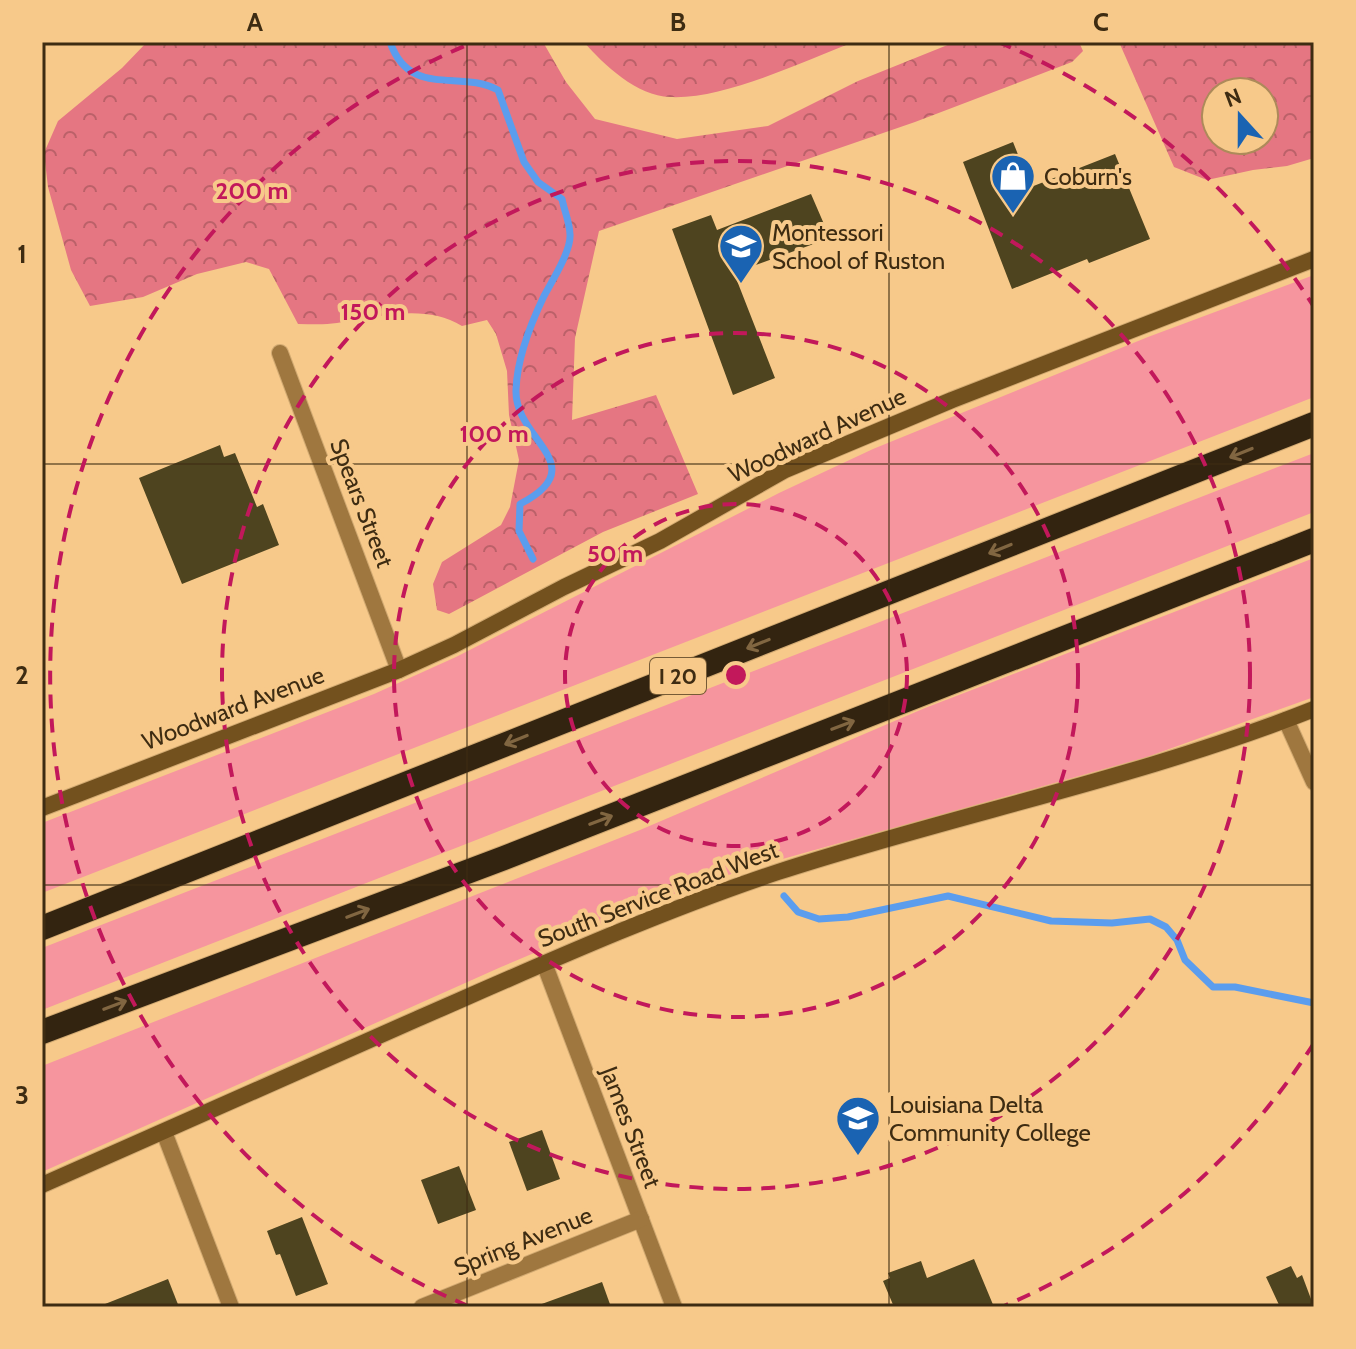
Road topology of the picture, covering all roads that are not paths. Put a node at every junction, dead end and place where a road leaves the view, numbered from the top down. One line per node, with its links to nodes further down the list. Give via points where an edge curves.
1 (1314, 259): 5 (main road, Woodward Avenue, via 785,470 660,541)
2 (280, 353): 5 (street, Spears Street)
3 (1314, 424): 10 (highway, I 20, one-way to 10)
4 (1314, 540): 12 (highway, one-way to 4, via 504,858)
5 (399, 670): 9 (main road, Woodward Avenue)
6 (1314, 709): 7 (main road, South Service Road West)
7 (1286, 720): 8 (street); 11 (main road, South Service Road West, via 1111,779 779,872)
8 (1314, 782)
9 (42, 808)
10 (42, 928)
11 (544, 963): 13 (main road, South Service Road West); 15 (street, James Street)
12 (42, 1032)
13 (164, 1132): 14 (main road, South Service Road West); 16 (street)
14 (42, 1185)
15 (641, 1219): 17 (street, Spring Avenue); 18 (street, James Street)
16 (231, 1307)
17 (422, 1307)
18 (674, 1307)

